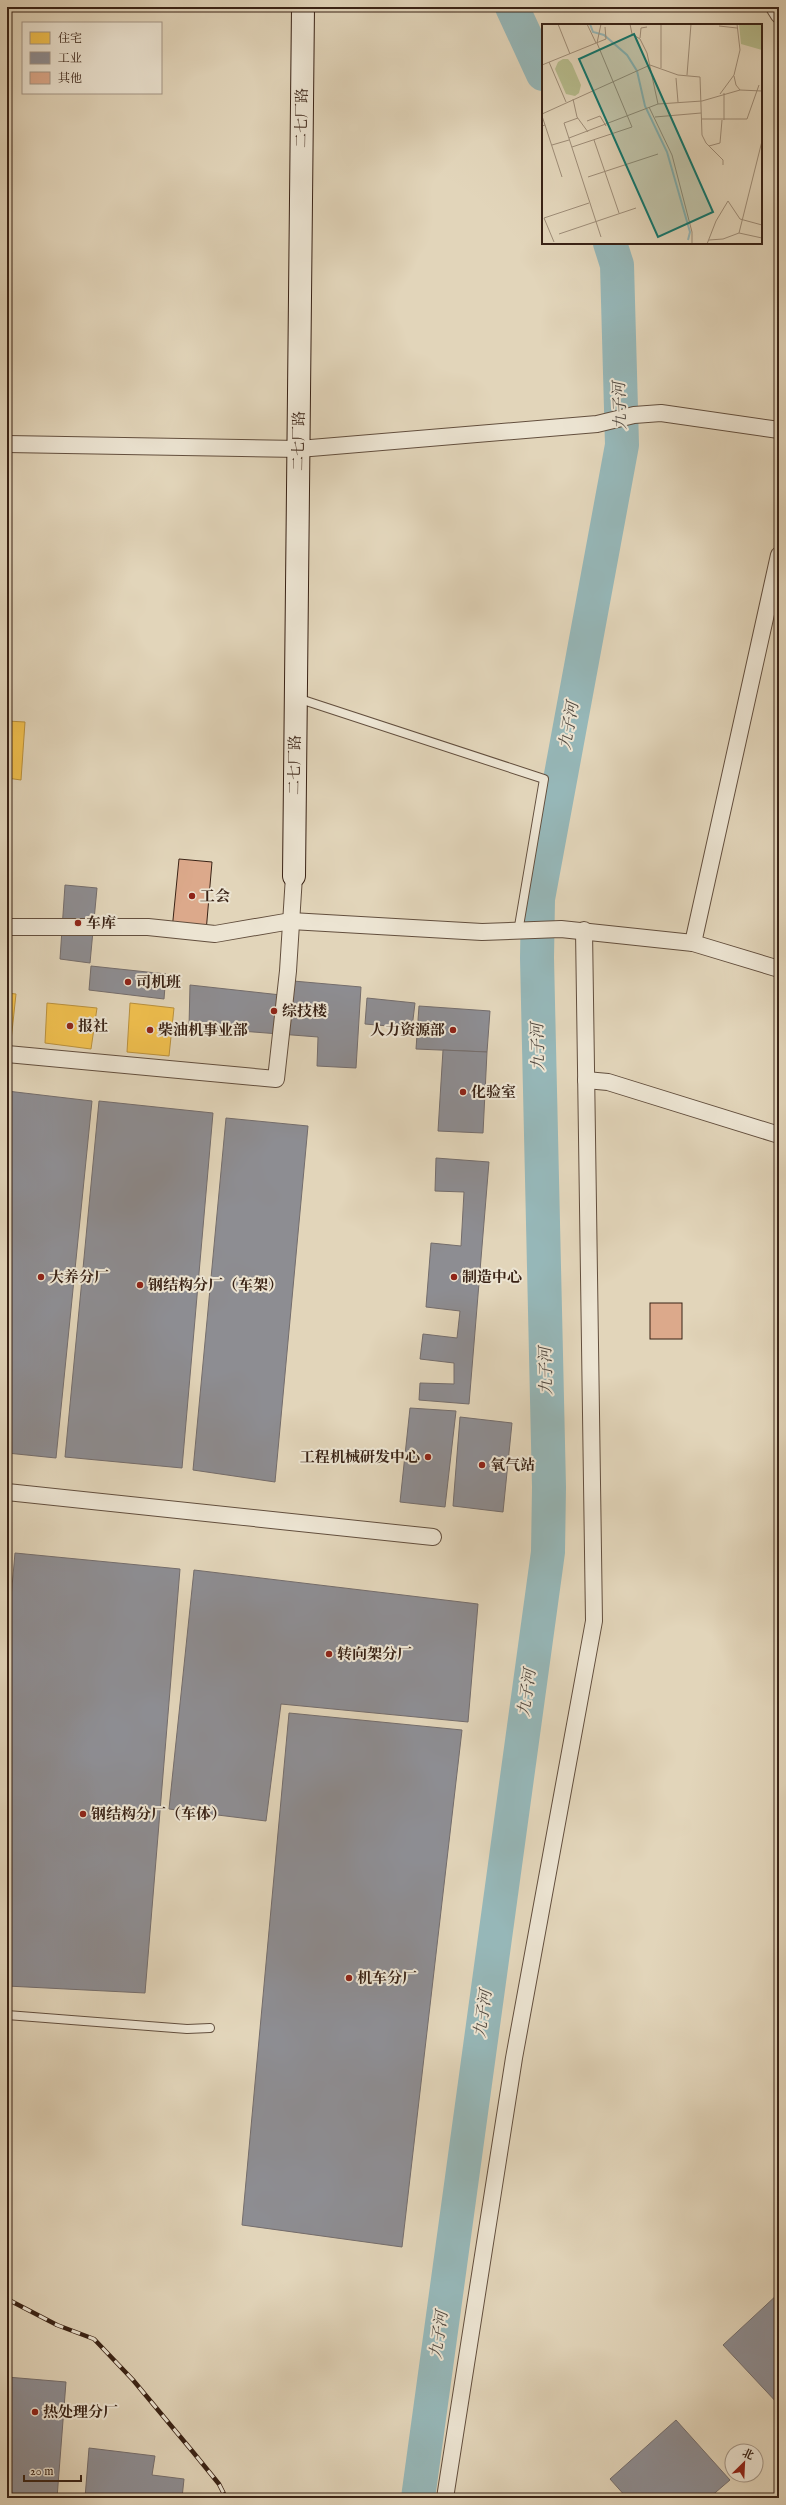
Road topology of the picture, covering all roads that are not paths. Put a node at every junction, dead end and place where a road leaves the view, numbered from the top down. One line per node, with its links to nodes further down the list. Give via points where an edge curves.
1 (303, 7): 6 (street, 二七厂路)
2 (774, 7): 3 (street)
3 (779, 15)
4 (779, 430): 6 (street, via 661,413 634,415 596,424)
5 (7, 444): 6 (street)
6 (298, 449): 8 (street, 二七厂路)
7 (779, 555): 14 (street)
8 (296, 698): 9 (street, 二七厂路); 13 (lane, via 544,779)
9 (294, 876): 10 (street)
10 (291, 921): 11 (street, via 215,934 148,927); 13 (street); 16 (street, via 276,1079)
11 (7, 927)
12 (584, 930): 13 (street); 14 (street); 17 (street)
13 (518, 932)
14 (693, 943): 15 (street)
15 (779, 970)
16 (7, 1054)
17 (586, 1080): 18 (street, via 608,1082); 23 (street, via 594,1621 514,2058)
18 (779, 1135)
19 (7, 1492): 20 (street)
20 (432, 1537)
21 (7, 2014): 22 (lane, via 187,2029)
22 (210, 2028)
23 (445, 2498)

